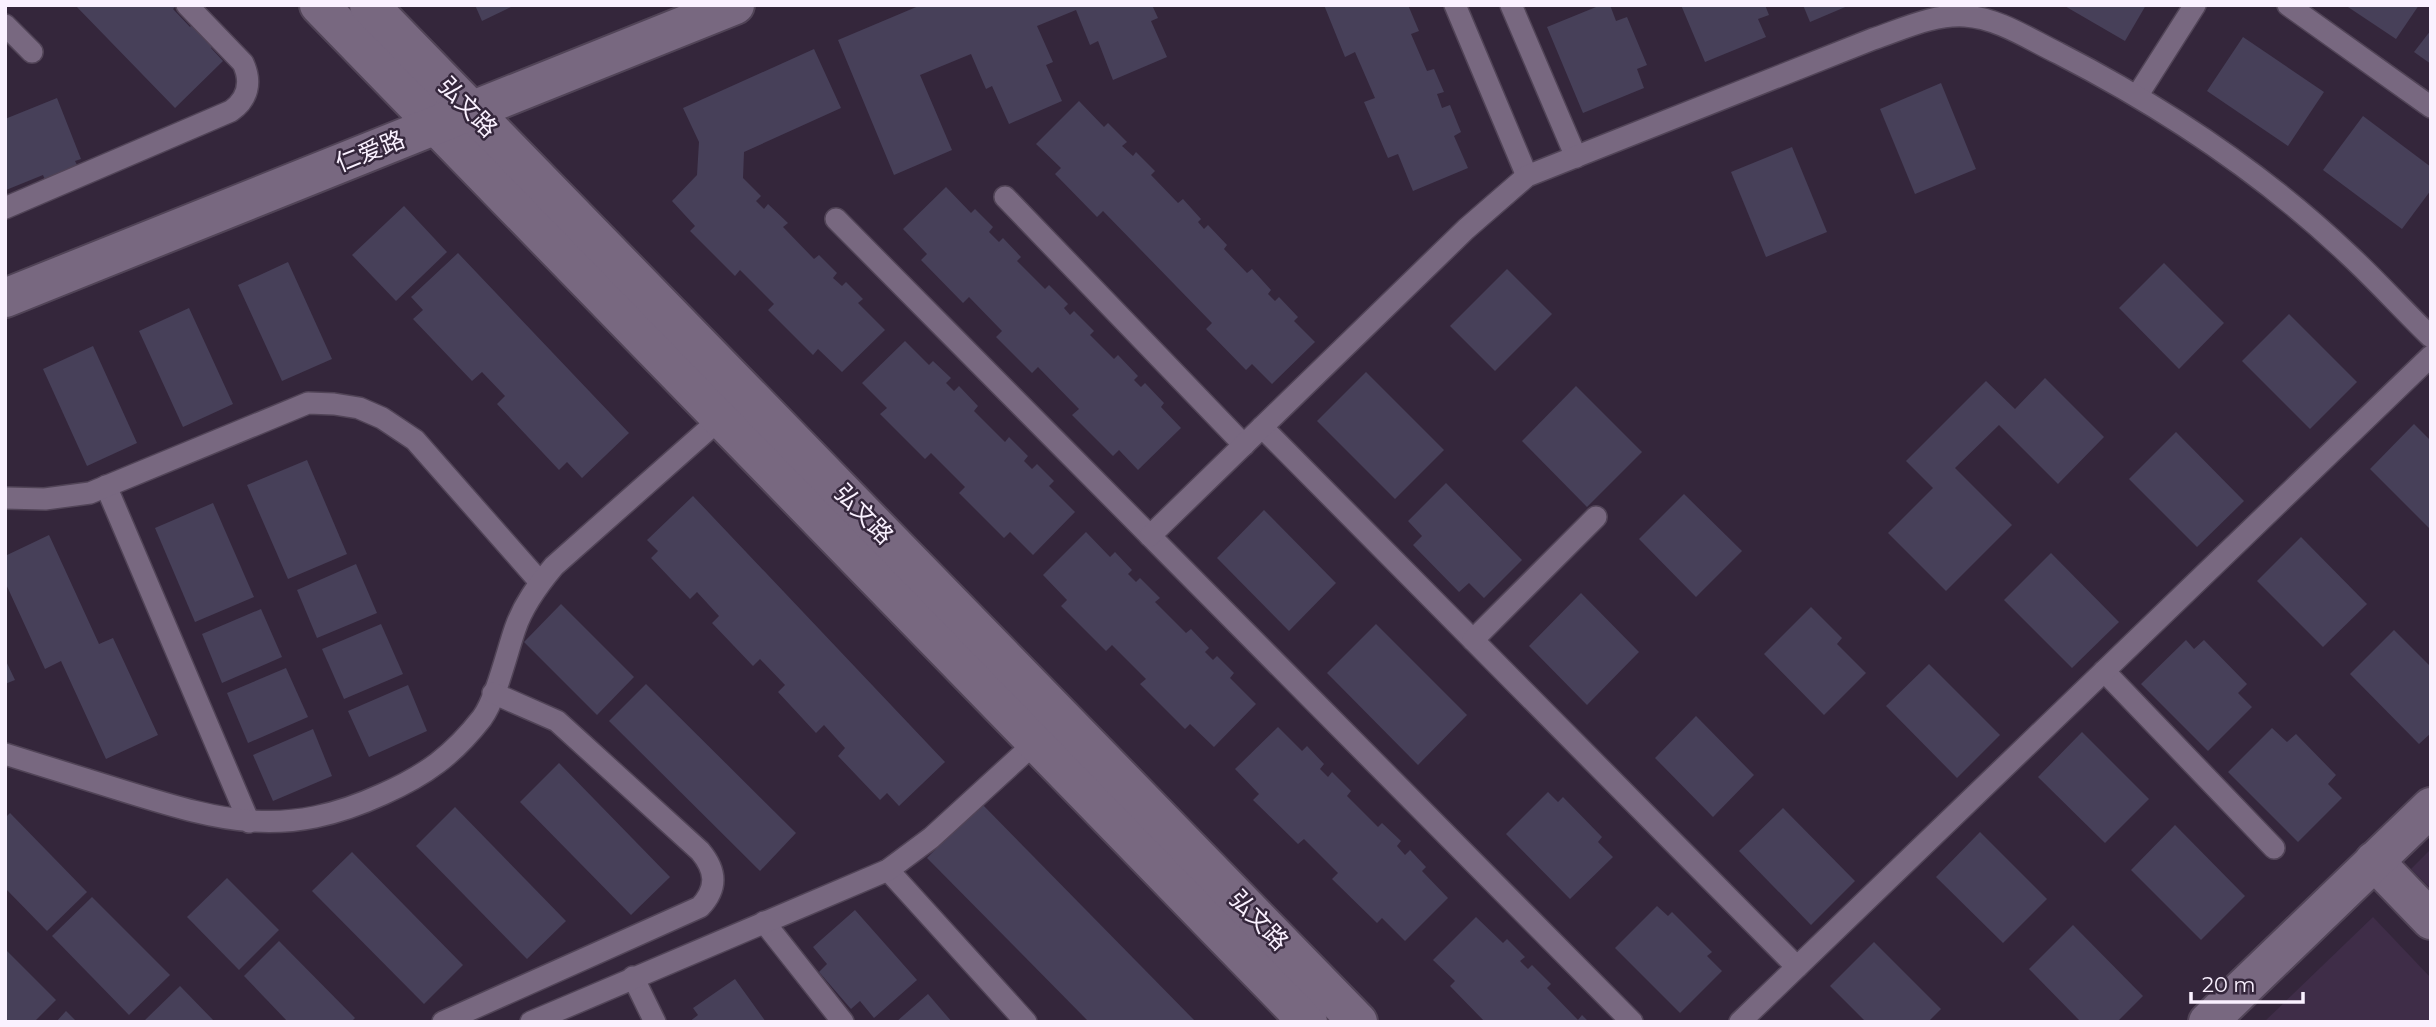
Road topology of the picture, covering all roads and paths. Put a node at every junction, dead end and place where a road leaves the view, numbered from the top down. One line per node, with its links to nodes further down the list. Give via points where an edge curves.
1 (187, 5): 19 (lane, via 247,71 248,88 239,105)
2 (319, 5): 15 (street, 弘文路)
3 (369, 5): 14 (street, 弘文路)
4 (735, 5): 14 (street, 仁爱路)
5 (1455, 5): 17 (lane)
6 (1511, 5): 16 (lane)
7 (2195, 5): 12 (lane)
8 (2288, 5): 13 (lane)
9 (1934, 12): 12 (lane, via 2001,24); 16 (lane)
10 (5, 25): 11 (lane)
11 (32, 52)
12 (2137, 96): 22 (lane, via 2291,204)
13 (2431, 107)
14 (471, 110): 15 (street, 仁爱路); 52 (street, 弘文路)
15 (435, 125): 21 (street, 仁爱路); 24 (street, 弘文路)
16 (1576, 157): 17 (lane)
17 (1527, 176): 25 (lane)
18 (1005, 197): 26 (lane)
19 (5, 208)
20 (836, 219): 30 (lane)
21 (5, 298)
22 (2431, 337)
23 (2431, 356): 33 (lane)
24 (721, 418): 31 (lane); 35 (street, 弘文路)
25 (1262, 427): 26 (lane); 32 (lane)
26 (1244, 445): 30 (lane)
27 (106, 486): 28 (lane, via 90,493 45,499); 31 (lane, via 308,403 359,408 415,440); 38 (lane)
28 (5, 498)
29 (1596, 517): 32 (lane)
30 (1150, 536): 53 (lane)
31 (540, 582): 34 (lane, via 516,627)
32 (1473, 640): 44 (lane)
33 (2104, 671): 39 (lane); 44 (lane)
34 (493, 693): 38 (lane, via 484,715 454,751 413,781 320,817); 46 (lane, via 557,721 700,851 713,873 713,886 700,907)
35 (1036, 742): 41 (lane, via 931,838); 51 (street, 弘文路)
36 (5, 754): 38 (lane, via 180,809)
37 (2431, 807): 40 (street)
38 (249, 822)
39 (2274, 848)
40 (2374, 861): 42 (street); 55 (street)
41 (888, 870): 43 (lane); 50 (lane)
42 (2431, 920)
43 (764, 922): 45 (lane); 49 (lane)
44 (1797, 967): 54 (lane)
45 (633, 977): 47 (lane); 48 (lane)
46 (443, 1022)
47 (531, 1022)
48 (655, 1022)
49 (843, 1022)
50 (1026, 1022)
51 (1308, 1022)
52 (1358, 1022)
53 (1632, 1022)
54 (1740, 1022)
55 (2208, 1022)

